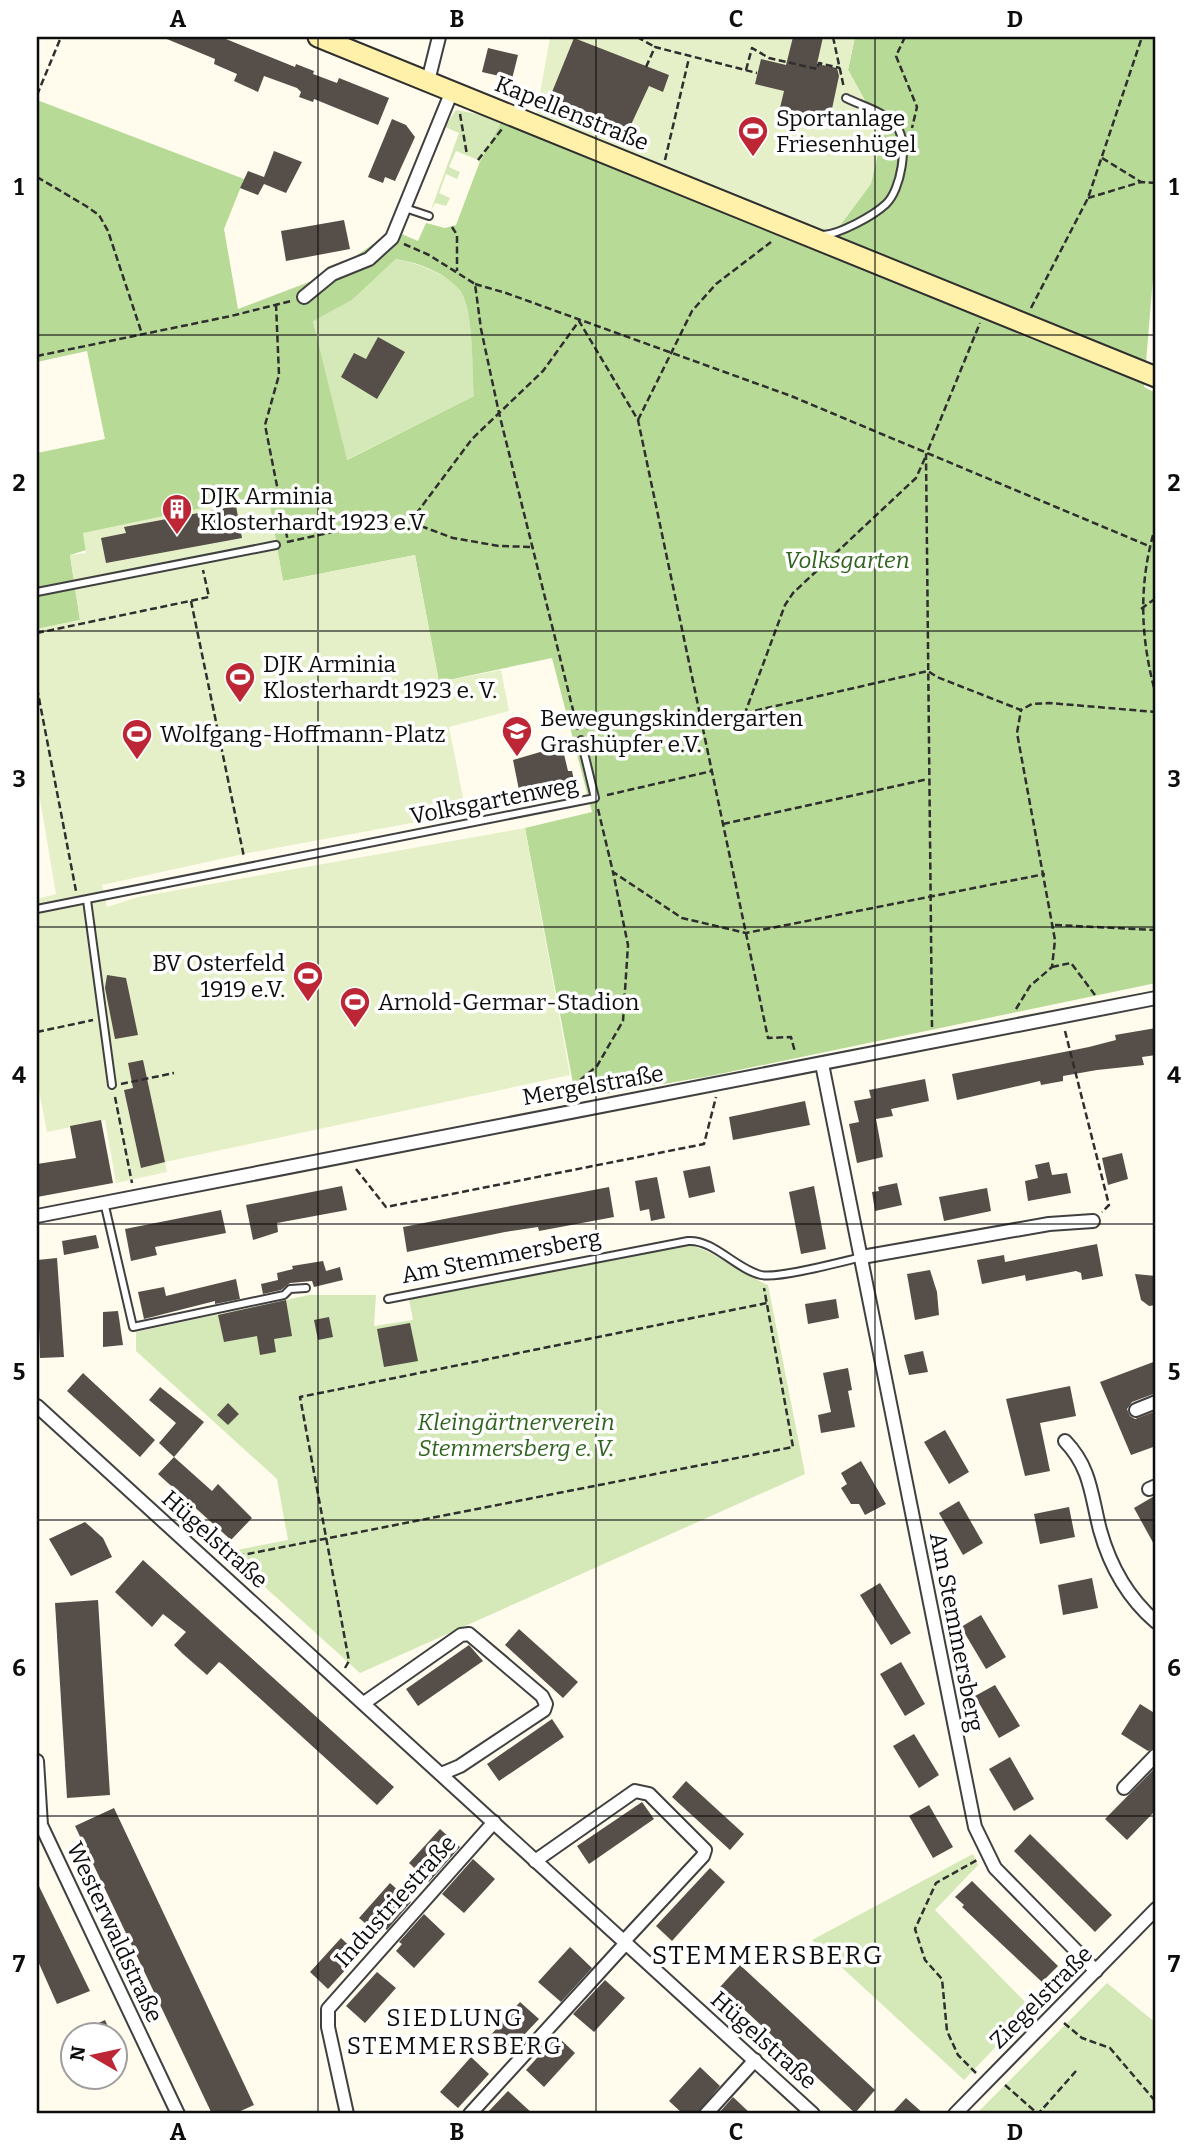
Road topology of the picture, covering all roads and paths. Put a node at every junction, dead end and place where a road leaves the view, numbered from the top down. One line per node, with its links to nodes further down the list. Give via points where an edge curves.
1 (61, 37): 16 (path)
2 (318, 37): 14 (street, Kapellenstraße)
3 (439, 37): 14 (street)
4 (637, 37): 8 (path)
5 (833, 37): 11 (path)
6 (905, 37): 23 (path, via 897,55 917,107)
7 (1142, 37): 21 (path)
8 (655, 47): 9 (path); 10 (path)
9 (690, 58): 12 (path); 19 (path)
10 (646, 66)
11 (840, 68): 12 (path, via 819,63 817,69 769,58 752,48); 17 (path)
12 (746, 70): 13 (path)
13 (757, 73)
14 (428, 81): 15 (street, Kapellenstraße)
15 (456, 92): 18 (street, Kapellenstraße); 20 (path); 28 (street)
16 (37, 95)
17 (846, 98): 23 (lane, via 896,125 901,134)
18 (513, 116): 22 (path); 31 (street, Kapellenstraße)
19 (669, 149)
20 (467, 155)
21 (1102, 158): 25 (path); 27 (path)
22 (478, 160)
23 (901, 160): 32 (lane, via 886,204 845,231)
24 (37, 177): 41 (path, via 99,215)
25 (1141, 182): 26 (path); 27 (path)
26 (1156, 183)
27 (1088, 198): 40 (path)
28 (405, 208): 29 (lane); 33 (street)
29 (429, 216)
30 (452, 227): 34 (path, via 457,235)
31 (789, 228): 32 (street, Kapellenstraße); 42 (path, via 702,298)
32 (808, 236): 38 (street, Kapellenstraße)
33 (391, 239): 34 (path); 36 (street, via 369,259 331,274)
34 (457, 271): 35 (path)
35 (475, 284): 39 (path); 45 (path, Volksgartenweg)
36 (304, 297): 37 (path)
37 (276, 304): 41 (path); 50 (path, via 279,375 265,425)
38 (987, 307): 40 (street, Kapellenstraße); 47 (path)
39 (579, 321): 42 (path); 45 (path, via 543,371); 46 (path)
40 (1023, 322): 44 (street, Kapellenstraße)
41 (143, 335): 43 (path)
42 (673, 355): 46 (path); 47 (path, via 791,396)
43 (37, 356)
44 (1156, 377)
45 (499, 413): 48 (path, via 472,439); 53 (path, Volksgartenweg)
46 (638, 420): 66 (path)
47 (926, 455): 52 (path); 60 (path); 65 (path, via 916,478 793,593)
48 (410, 522): 50 (path, via 356,527); 53 (path, via 453,538)
49 (1156, 525): 52 (path)
50 (289, 542): 51 (path)
51 (276, 545): 54 (lane)
52 (1149, 546): 58 (path)
53 (534, 547): 67 (path, Volksgartenweg)
54 (200, 558): 55 (lane); 57 (path, via 209,597)
55 (37, 592)
56 (1156, 598): 58 (path)
57 (191, 601): 59 (path); 72 (path)
58 (1141, 609): 62 (path)
59 (37, 633)
60 (928, 671): 63 (path); 65 (path); 69 (path)
61 (37, 688): 77 (path)
62 (1156, 695)
63 (1021, 710): 64 (path, via 1049,703); 74 (path, via 1017,733)
64 (1156, 712)
65 (745, 713): 66 (path)
66 (702, 722): 68 (path)
67 (581, 740): 70 (lane, Volksgartenweg)
68 (712, 771): 70 (path); 71 (path)
69 (929, 779): 71 (path); 75 (path)
70 (595, 798): 72 (lane, Volksgartenweg); 73 (path)
71 (723, 824): 81 (path)
72 (246, 867): 76 (lane, Volksgartenweg)
73 (612, 872): 81 (path, via 682,918); 96 (path, via 628,945 623,1021 597,1066)
74 (1045, 874): 75 (path); 79 (path)
75 (929, 897): 81 (path); 89 (path)
76 (87, 900): 77 (lane, Volksgartenweg); 86 (lane)
77 (78, 902): 78 (lane, Volksgartenweg)
78 (37, 909)
79 (1053, 925): 80 (path); 82 (path)
80 (1156, 930)
81 (746, 933): 90 (path, via 768,1038 792,1037)
82 (1052, 967): 84 (path, via 1070,962); 87 (path, via 1030,986)
83 (1156, 998): 84 (street, Mergelstraße)
84 (1105, 1008): 85 (street, Mergelstraße)
85 (1062, 1017): 87 (street, Mergelstraße); 101 (path, via 1109,1205)
86 (103, 1018): 88 (path); 94 (lane)
87 (1006, 1027): 89 (street, Mergelstraße)
88 (37, 1032)
89 (933, 1043): 91 (street, Mergelstraße)
90 (795, 1049)
91 (822, 1064): 93 (street, Mergelstraße); 102 (street, Am Stemmersberg)
92 (174, 1073): 94 (path)
93 (719, 1084): 96 (street, Mergelstraße); 97 (path, via 704,1144 386,1207)
94 (113, 1086)
95 (117, 1107): 98 (path)
96 (536, 1116): 97 (street, Mergelstraße)
97 (344, 1154): 98 (street, Mergelstraße)
98 (134, 1196): 99 (street, Mergelstraße)
99 (104, 1202): 100 (street, Mergelstraße); 104 (lane, via 133,1327)
100 (37, 1216)
101 (1093, 1221): 102 (street, via 1049,1224)
102 (862, 1257): 103 (lane); 122 (street, Am Stemmersberg, via 975,1827)
103 (762, 1276): 105 (lane, Am Stemmersberg, via 696,1240); 106 (path)
104 (306, 1288)
105 (388, 1299)
106 (767, 1303): 111 (path, via 793,1447); 111 (path, via 300,1397)
107 (1156, 1402): 109 (street)
108 (37, 1406): 112 (street, Hügelstraße)
109 (1136, 1410)
110 (1065, 1441): 113 (street, via 1082,1459 1109,1559 1132,1597)
111 (329, 1538): 112 (path); 114 (path, via 349,1661)
112 (210, 1563): 114 (street, Hügelstraße)
113 (1156, 1622)
114 (339, 1680): 115 (street, Hügelstraße)
115 (364, 1703): 118 (street, Hügelstraße); 118 (street, via 461,1635 469,1634 542,1696 544,1710)
116 (1156, 1755): 119 (street)
117 (37, 1761): 120 (street, Westerwaldstraße)
118 (441, 1774): 121 (street, Hügelstraße)
119 (1124, 1788)
120 (38, 1802): 132 (street, Westerwaldstraße, via 41,1825)
121 (494, 1822): 123 (street, Hügelstraße); 133 (street, Industriestraße, via 328,2009)
122 (986, 1854): 126 (street, Am Stemmersberg); 130 (path, via 936,1883 915,1929 925,1960 942,1979 947,2031 958,2055)
123 (536, 1860): 125 (street, Hügelstraße); 125 (street, via 635,1791 649,1794 705,1850)
124 (1156, 1909): 126 (street, Ziegelstraße)
125 (625, 1942): 128 (street, Hügelstraße); 134 (street)
126 (1096, 1971): 130 (street, Ziegelstraße)
127 (1061, 2021): 131 (path, via 1082,2038 1110,2048)
128 (755, 2060): 135 (street); 136 (street, Hügelstraße)
129 (1076, 2071): 130 (path, via 1038,2114)
130 (990, 2078): 137 (street, Ziegelstraße)
131 (1156, 2102)
132 (178, 2114)
133 (347, 2114)
134 (470, 2114)
135 (706, 2114)
136 (813, 2114)
137 (955, 2114)

